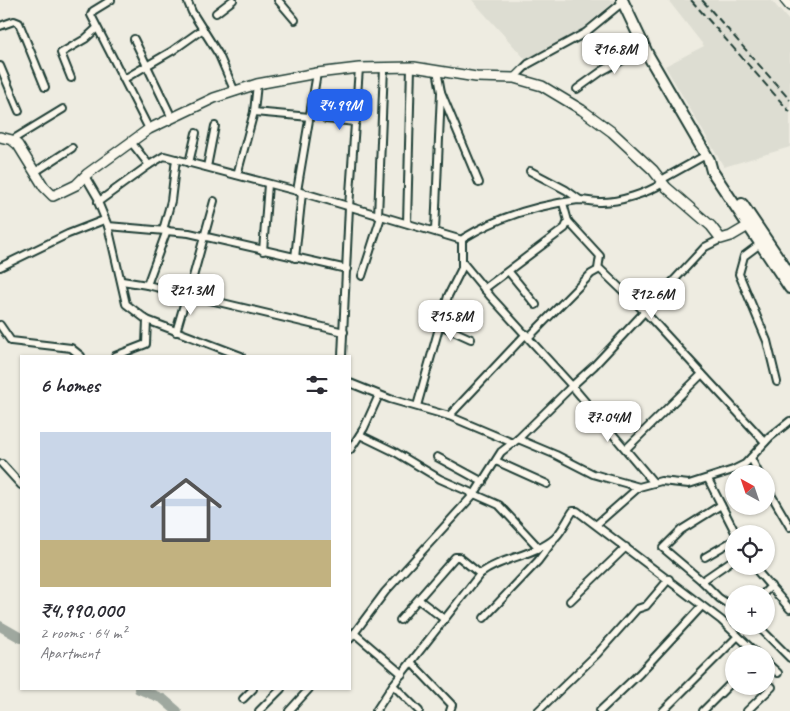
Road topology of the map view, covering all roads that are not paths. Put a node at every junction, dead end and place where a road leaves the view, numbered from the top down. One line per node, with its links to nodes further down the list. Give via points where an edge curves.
1 (111, 0): 11 (street, via 92,12)
2 (188, 0): 12 (street)
3 (233, 0): 8 (street)
4 (278, 0): 9 (street)
5 (785, 0): 7 (street)
6 (622, 1): 14 (main road); 23 (street, via 584,33 528,64)
7 (790, 6)
8 (216, 14)
9 (295, 20)
10 (0, 26): 26 (street, via 14,21 19,23)
11 (97, 28): 22 (street, via 61,53); 24 (street)
12 (203, 29): 15 (street); 28 (street)
13 (134, 39): 15 (street)
14 (645, 48): 27 (street, via 602,71); 44 (main road)
15 (148, 64): 24 (street); 34 (street)
16 (0, 66): 31 (street)
17 (412, 66): 18 (street); 20 (street); 65 (street)
18 (384, 67): 19 (street); 62 (street)
19 (359, 68): 21 (street); 36 (street)
20 (437, 70): 23 (street, via 476,77); 29 (street)
21 (317, 73): 25 (street); 33 (street)
22 (71, 78)
23 (514, 78): 53 (street, via 542,86 582,110 612,132)
24 (124, 79): 38 (street)
25 (257, 84): 28 (street); 32 (street)
26 (45, 87)
27 (577, 89)
28 (235, 92): 34 (street)
29 (441, 92): 54 (street); 68 (street)
30 (63, 109): 41 (street)
31 (19, 111)
32 (254, 112): 33 (street); 51 (street)
33 (310, 117): 56 (street)
34 (172, 118): 38 (street)
35 (326, 120): 36 (street)
36 (356, 122): 61 (street)
37 (215, 126): 48 (street)
38 (149, 129): 42 (street)
39 (196, 133): 46 (street)
40 (0, 137): 41 (street)
41 (12, 140): 50 (street)
42 (131, 142): 47 (street); 52 (street)
43 (72, 148): 50 (street)
44 (708, 157): 53 (street); 66 (main road, via 712,171); 79 (main road)
45 (176, 159): 46 (street); 47 (street, via 162,156); 67 (street)
46 (189, 163): 48 (street)
47 (148, 165): 57 (street)
48 (207, 167): 51 (street)
49 (530, 171): 58 (street)
50 (35, 172): 52 (street, via 53,196 68,190)
51 (237, 175): 55 (street)
52 (85, 176): 57 (street)
53 (662, 181): 58 (street, via 613,201); 70 (street)
54 (479, 183)
55 (268, 184): 56 (street); 73 (street)
56 (299, 192): 61 (street); 74 (street)
57 (99, 200): 64 (street)
58 (580, 200): 60 (street)
59 (214, 201): 69 (street)
60 (563, 203): 63 (street); 71 (street, via 506,217)
61 (349, 207): 62 (street); 77 (street)
62 (380, 216): 65 (street); 81 (street)
63 (568, 221): 78 (street, via 600,256); 80 (street, via 552,240)
64 (106, 223): 67 (street); 76 (street, via 68,234); 82 (street)
65 (407, 223): 68 (street)
66 (748, 226): 70 (street); 72 (main road)
67 (165, 230): 69 (street); 83 (street)
68 (435, 231): 71 (street)
69 (204, 237): 73 (street); 86 (street)
70 (721, 239): 88 (street, via 705,247)
71 (462, 240): 75 (street)
72 (760, 244): 84 (main road); 101 (street, via 746,254 739,274 767,342)
73 (263, 251): 74 (street)
74 (295, 258): 77 (street)
75 (464, 263): 85 (street); 91 (street, via 450,292)
76 (0, 267)
77 (347, 269): 93 (street)
78 (598, 269): 88 (street); 94 (street)
79 (788, 269)
80 (509, 272): 85 (street); 87 (street)
81 (362, 276)
82 (122, 281): 83 (street); 89 (street, via 126,304)
83 (147, 285): 86 (street)
84 (790, 288)
85 (484, 289): 94 (street)
86 (187, 295): 92 (street); 93 (street)
87 (536, 305)
88 (645, 312): 100 (street); 103 (street)
89 (147, 320): 92 (street); 97 (street, via 146,344)
90 (0, 325): 96 (street, via 11,341 72,348)
91 (440, 325): 95 (street); 105 (street)
92 (176, 332): 98 (street)
93 (344, 332): 99 (street)
94 (528, 335): 103 (street); 106 (street)
95 (470, 339)
96 (81, 355)
97 (118, 355)
98 (238, 355)
99 (342, 355)
100 (702, 374): 110 (street); 112 (street)
101 (776, 382)
102 (351, 383): 104 (street)
103 (572, 386): 109 (street); 112 (street)
104 (378, 395): 105 (street); 108 (street)
105 (417, 406): 106 (street)
106 (449, 416): 109 (street)
107 (790, 421): 110 (street)
108 (360, 435): 111 (street); 124 (street, via 440,479)
109 (516, 441): 115 (street); 123 (street, via 556,455 593,474)
110 (765, 442): 114 (street)
111 (351, 448)
112 (626, 449): 120 (street)
113 (437, 457): 119 (street)
114 (751, 458): 117 (street); 118 (street, via 733,470)
115 (496, 461): 119 (street); 122 (street)
116 (2, 464): 121 (street)
117 (755, 465)
118 (708, 479): 120 (street, via 689,484); 126 (street)
119 (483, 482): 124 (street)
120 (654, 483): 123 (street)
121 (20, 484)
122 (547, 484)
123 (639, 488): 127 (street)
124 (474, 493): 132 (street, via 503,508); 151 (street, via 395,580)
125 (775, 501): 129 (street)
126 (721, 505): 128 (street); 139 (street, via 681,530 663,548)
127 (597, 524): 130 (street, via 577,510); 133 (street)
128 (731, 525)
129 (790, 527)
130 (555, 538): 132 (street); 147 (street, via 538,561)
131 (725, 545): 134 (street)
132 (538, 547): 136 (street)
133 (626, 547): 138 (street); 143 (street)
134 (705, 557)
135 (725, 565): 139 (street)
136 (480, 574): 142 (street, via 457,556); 148 (street)
137 (761, 575): 140 (street)
138 (669, 579): 145 (street); 171 (street)
139 (702, 581): 144 (street)
140 (770, 585)
141 (775, 591): 146 (street)
142 (419, 600): 148 (street); 149 (street)
143 (570, 601)
144 (725, 602)
145 (702, 606): 152 (street); 172 (street)
146 (790, 609)
147 (484, 618)
148 (444, 619): 155 (street)
149 (400, 620)
150 (767, 635): 154 (street)
151 (352, 636): 158 (street)
152 (738, 636): 153 (street); 173 (street)
153 (748, 645)
154 (790, 658)
155 (411, 662): 158 (street); 170 (street, via 452,705)
156 (775, 670): 157 (street)
157 (778, 673)
158 (402, 674): 159 (street)
159 (393, 685): 168 (street); 169 (street)
160 (725, 689): 174 (street)
161 (252, 690): 165 (street)
162 (280, 690): 166 (street)
163 (308, 690): 167 (street)
164 (764, 695): 175 (street)
165 (243, 698)
166 (259, 711)
167 (288, 711)
168 (376, 711)
169 (419, 711)
170 (450, 711)
171 (538, 711)
172 (600, 711)
173 (663, 711)
174 (703, 711)
175 (747, 711)

